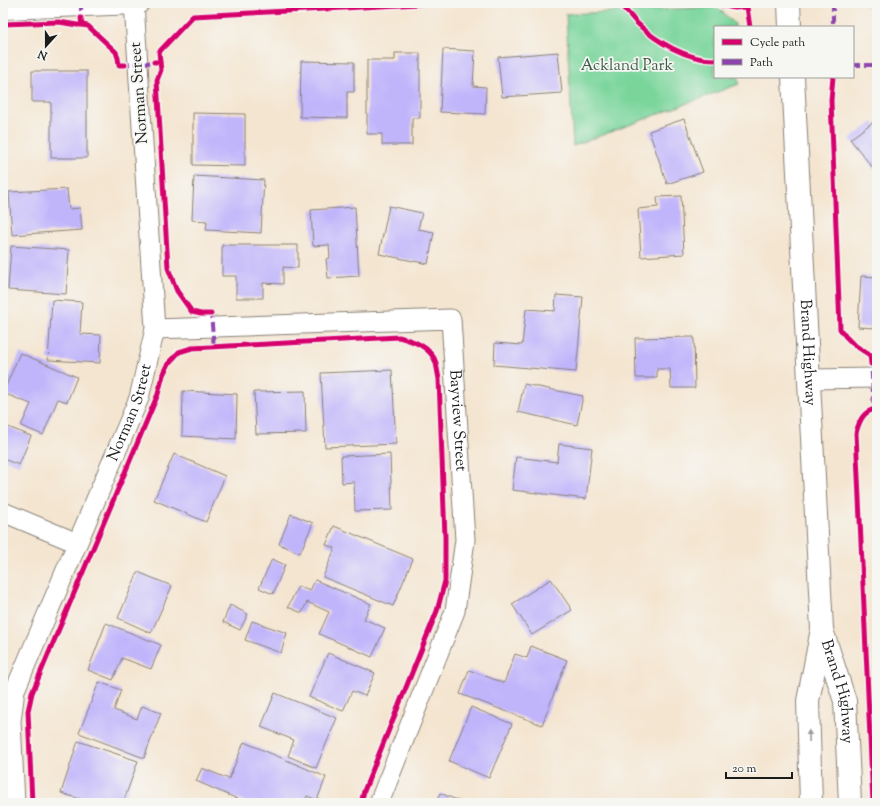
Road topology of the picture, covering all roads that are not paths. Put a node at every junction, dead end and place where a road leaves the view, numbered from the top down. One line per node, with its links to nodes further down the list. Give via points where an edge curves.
1 (134, 3): 2 (main road); 4 (main road); 8 (street, Norman Street)
2 (138, 3)
3 (789, 3): 6 (main road)
4 (31, 5): 5 (main road)
5 (3, 8)
6 (790, 26)
7 (793, 78): 9 (main road, Brand Highway)
8 (155, 329): 12 (street, Norman Street, via 139,398); 15 (street, Bayview Street, via 451,319 464,540 455,611)
9 (809, 378): 10 (street); 13 (main road, Brand Highway)
10 (877, 378)
11 (3, 512): 12 (street)
12 (77, 543): 14 (street, Norman Street, via 15,690 12,721)
13 (822, 629): 16 (main road, Brand Highway, one-way to 13, via 808,701); 17 (main road, Brand Highway, via 845,701)
14 (15, 803)
15 (379, 803)
16 (811, 803)
17 (850, 803)

